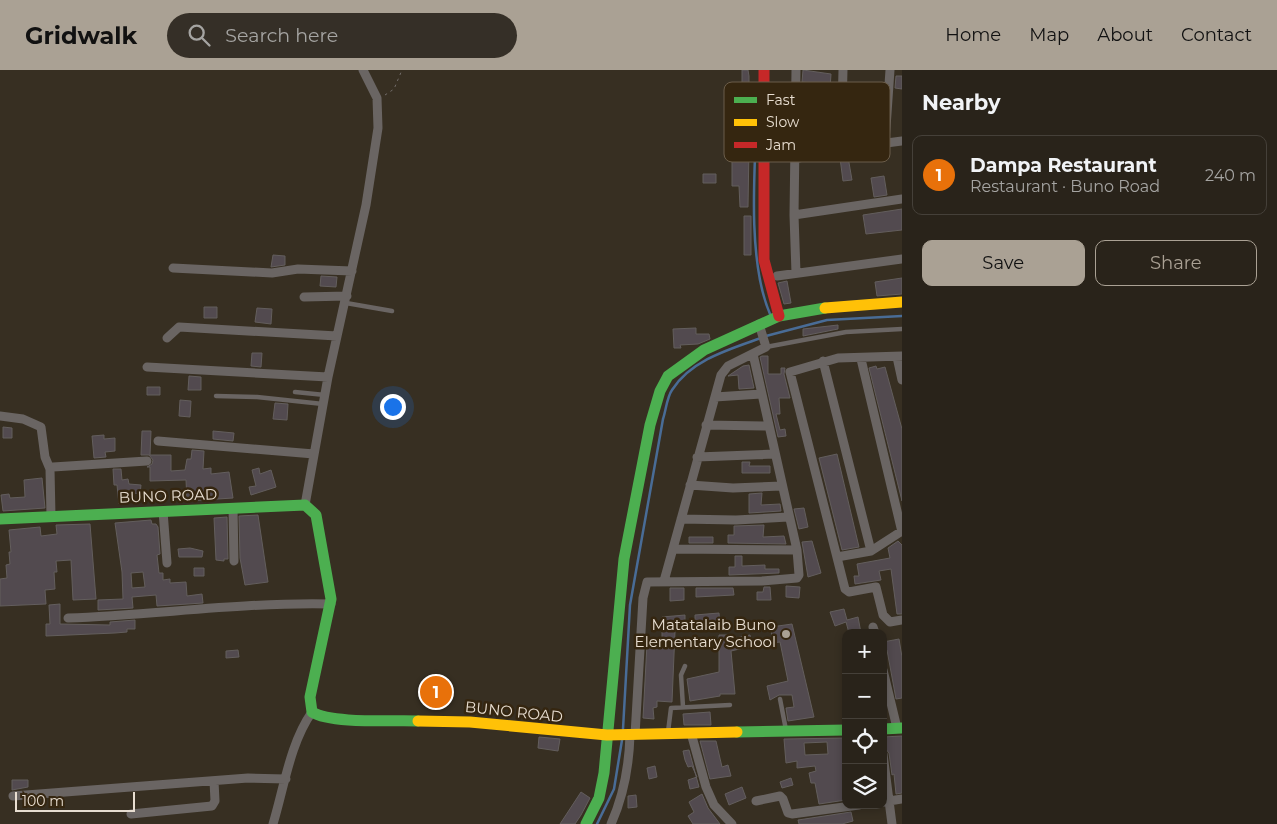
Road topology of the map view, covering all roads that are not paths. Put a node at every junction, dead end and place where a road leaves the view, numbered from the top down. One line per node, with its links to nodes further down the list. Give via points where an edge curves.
1 (363, 70): 8 (street, via 377,98 378,128)
2 (764, 162): 15 (street, via 764,260)
3 (794, 162): 5 (street)
4 (902, 199): 5 (street)
5 (794, 215): 9 (street)
6 (902, 259): 9 (street)
7 (173, 268): 8 (street, via 272,273 298,269)
8 (352, 271): 12 (street)
9 (796, 273): 10 (street)
10 (777, 276)
11 (304, 296): 12 (street)
12 (346, 299): 14 (lane); 18 (street)
13 (902, 302): 15 (street, via 834,306)
14 (392, 311)
15 (779, 316): 16 (street)
16 (761, 327): 20 (street); 74 (street, via 704,350 668,376 660,391 650,425 624,559)
17 (902, 328): 20 (lane, via 846,332)
18 (338, 336): 19 (street, via 180,327); 26 (street)
19 (167, 338)
20 (766, 346): 21 (street)
21 (752, 354): 29 (street); 31 (street, via 724,370)
22 (899, 356): 23 (street); 27 (street)
23 (861, 359): 24 (street); 51 (street)
24 (823, 361): 54 (street); 55 (street, via 790,372)
25 (147, 367): 26 (street)
26 (328, 377): 32 (street)
27 (902, 380)
28 (295, 392): 32 (lane)
29 (761, 394): 31 (street); 35 (street)
30 (216, 396): 32 (lane)
31 (715, 397): 34 (street)
32 (324, 400): 37 (street)
33 (0, 416): 41 (street, via 23,419 41,428)
34 (706, 425): 35 (street); 39 (street)
35 (768, 426): 38 (street)
36 (158, 441): 37 (street)
37 (314, 454): 44 (street)
38 (774, 454): 39 (street); 43 (street)
39 (697, 457): 42 (street)
40 (147, 461): 41 (street, via 57,465)
41 (50, 469): 47 (street)
42 (690, 485): 43 (street, via 733,488); 50 (street)
43 (782, 486): 48 (street)
44 (304, 505): 45 (street, BUNO ROAD); 59 (street, via 316,515)
45 (233, 508): 46 (street, BUNO ROAD); 56 (street)
46 (163, 511): 47 (street, BUNO ROAD); 57 (street)
47 (51, 516): 49 (street, BUNO ROAD)
48 (788, 516): 50 (street, via 736,520); 53 (street)
49 (0, 519)
50 (681, 519): 52 (street)
51 (902, 531): 54 (street)
52 (673, 549): 53 (street); 58 (street)
53 (797, 550): 58 (street, via 797,578)
54 (871, 551): 55 (street)
55 (837, 557): 61 (street, via 847,591 875,587 884,617 890,622)
56 (234, 561)
57 (167, 563)
58 (664, 581): 75 (street, via 651,581 644,587)
59 (331, 604): 60 (street, via 226,606 129,616); 67 (street, via 310,697)
60 (68, 618)
61 (902, 620)
62 (685, 666): 66 (lane, via 681,675)
63 (884, 674): 68 (street)
64 (780, 699): 71 (lane)
65 (730, 705): 66 (lane)
66 (683, 707): 73 (lane, via 670,709)
67 (312, 712): 74 (street, BUNO ROAD, via 335,719 470,722); 76 (street, via 300,736)
68 (900, 728): 69 (street)
69 (887, 729)
70 (842, 730): 71 (street, BUNO ROAD)
71 (787, 731): 72 (street, BUNO ROAD)
72 (691, 733): 73 (street, BUNO ROAD); 88 (street, via 714,805)
73 (667, 734): 75 (street, BUNO ROAD)
74 (607, 735): 75 (street, BUNO ROAD); 86 (street, via 602,787)
75 (633, 735): 87 (street, via 623,796)
76 (286, 779): 77 (street); 85 (street)
77 (214, 781): 78 (street); 83 (street, via 215,801 212,806)
78 (13, 796)
79 (902, 799): 81 (street)
80 (756, 801): 84 (street, via 780,796)
81 (887, 802): 89 (street)
82 (842, 809): 84 (street)
83 (131, 814)
84 (792, 819)
85 (274, 824)
86 (586, 824)
87 (610, 824)
88 (732, 824)
89 (892, 824)

